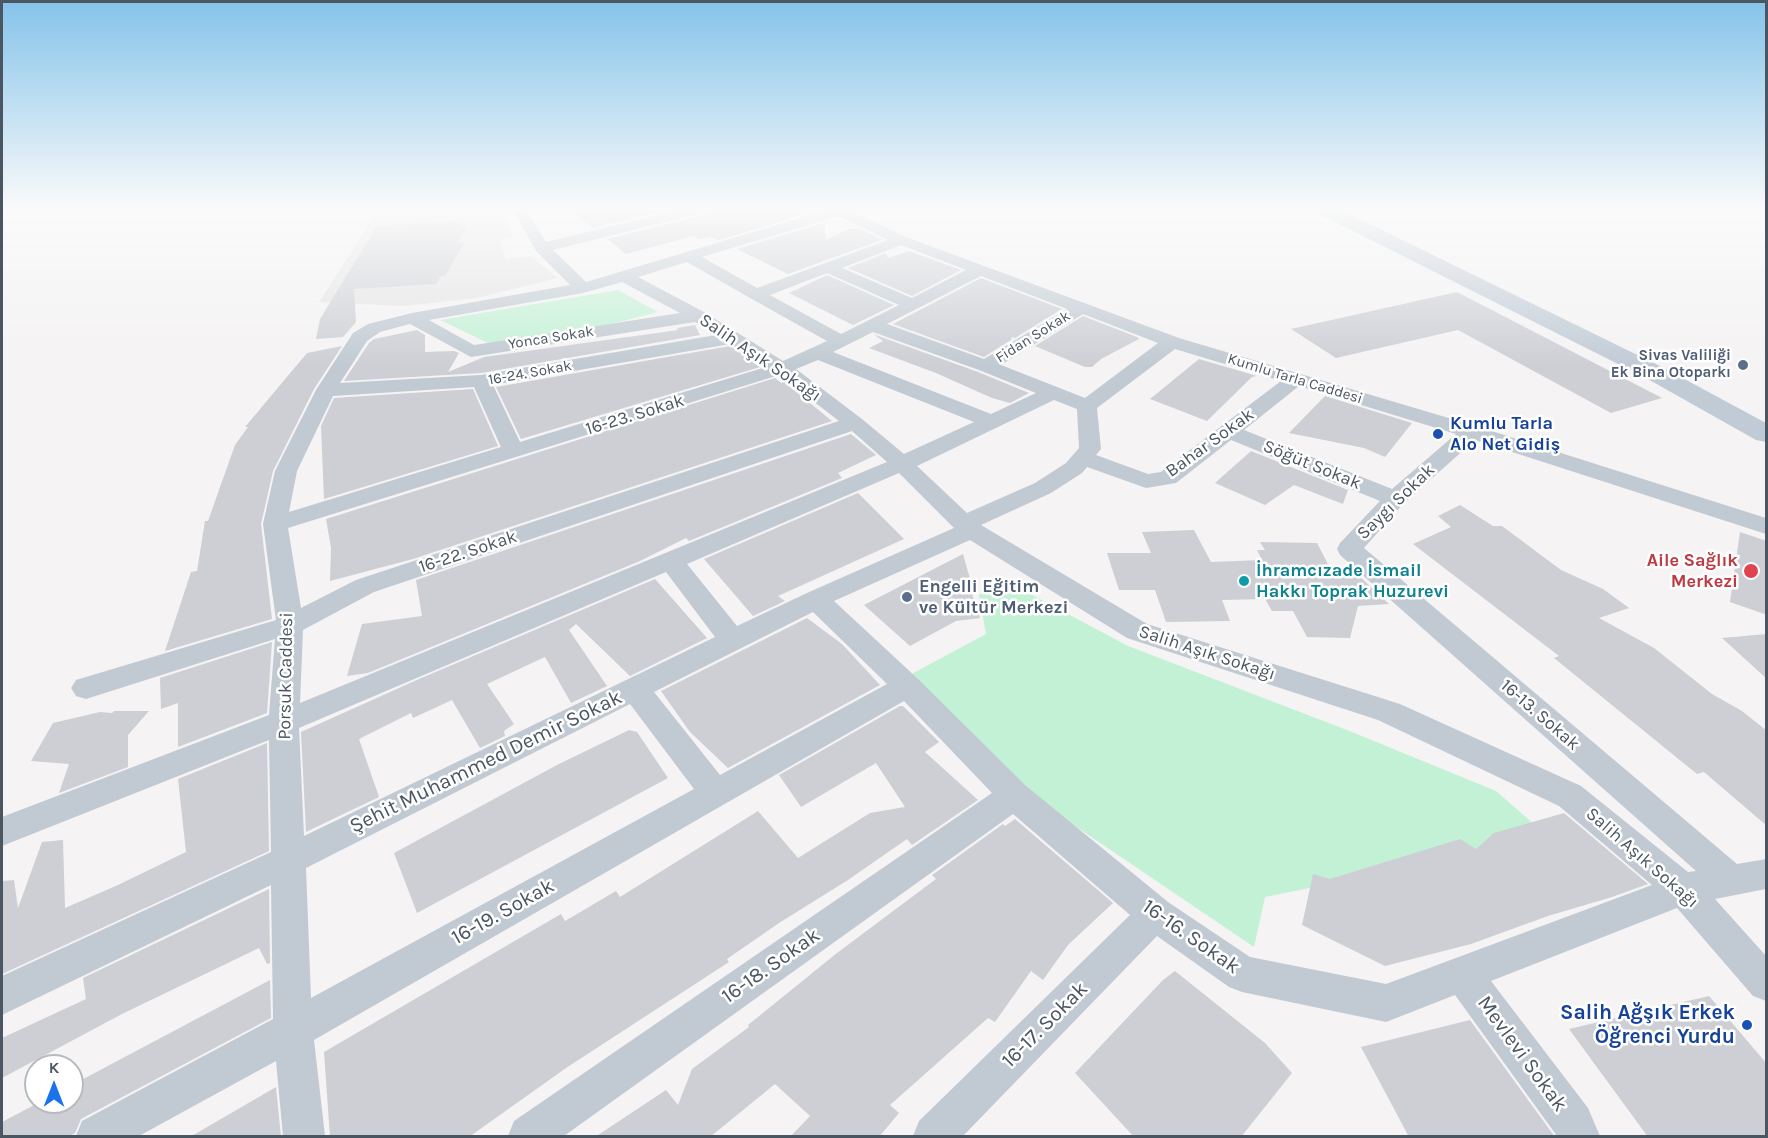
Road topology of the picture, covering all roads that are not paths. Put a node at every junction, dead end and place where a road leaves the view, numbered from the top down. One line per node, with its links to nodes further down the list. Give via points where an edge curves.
1 (554, 260): 11 (street)
2 (675, 260): 10 (street, Porsuk Caddesi)
3 (695, 260): 12 (street)
4 (849, 260): 8 (street)
5 (956, 260): 9 (street, Kumlu Tarla Caddesi)
6 (1427, 260): 34 (main road, via 1655,373)
7 (1455, 260): 29 (main road)
8 (829, 268): 12 (street); 13 (street)
9 (981, 269): 13 (street, 16-23. Sokak); 14 (street, Kumlu Tarla Caddesi)
10 (624, 276): 11 (street, Porsuk Caddesi); 15 (street, Salih Aşık Sokağı)
11 (583, 288): 16 (street, Porsuk Caddesi)
12 (756, 294): 19 (street)
13 (912, 304): 17 (street, 16-23. Sokak)
14 (1079, 309): 20 (street, Kumlu Tarla Caddesi); 22 (street, Fidan Sokak)
15 (698, 316): 16 (street, Yonca Sokak, via 471,351); 18 (street, Salih Aşık Sokağı)
16 (412, 318): 26 (street, Porsuk Caddesi, via 374,328 360,337)
17 (872, 325): 19 (street, 16-23. Sokak); 22 (street)
18 (731, 338): 23 (street, Salih Aşık Sokağı); 25 (street, 16-24. Sokak)
19 (841, 341): 21 (street, 16-23. Sokak)
20 (1172, 342): 24 (street, Kumlu Tarla Caddesi); 28 (street)
21 (818, 353): 23 (street, 16-23. Sokak); 30 (street)
22 (986, 366): 27 (street)
23 (783, 368): 31 (street, Salih Aşık Sokağı); 35 (street, 16-23. Sokak)
24 (1296, 379): 32 (street, Bahar Sokak); 33 (street, Kumlu Tarla Caddesi)
25 (481, 381): 26 (street, 16-24. Sokak); 35 (street)
26 (326, 390): 39 (street, Porsuk Caddesi, via 286,471)
27 (1054, 392): 28 (street); 30 (street)
28 (1087, 406): 36 (street, via 1090,449)
29 (1767, 411)
30 (992, 422): 37 (street)
31 (855, 423): 37 (street, Salih Aşık Sokağı); 45 (street, 16-22. Sokak, via 365,586)
32 (1228, 431): 36 (street, Bahar Sokak, via 1168,478 1146,481); 38 (street, Söğüt Sokak)
33 (1471, 432): 38 (street, Saygı Sokak); 40 (street, Kumlu Tarla Caddesi)
34 (1767, 434)
35 (514, 452): 39 (street, 16-23. Sokak)
36 (1083, 458): 41 (street, Şehit Muhammed Demir Sokak, via 1043,488)
37 (902, 464): 41 (street, Salih Aşık Sokağı); 43 (street)
38 (1395, 499): 42 (street, Saygı Sokak)
39 (275, 524): 45 (street, Porsuk Caddesi)
40 (1767, 526)
41 (967, 527): 44 (street, Şehit Muhammed Demir Sokak); 57 (street, Salih Aşık Sokağı, via 1137,631 1389,712 1570,796)
42 (1348, 549): 56 (street, 16-13. Sokak)
43 (670, 561): 46 (street); 50 (street)
44 (816, 599): 46 (street, Şehit Muhammed Demir Sokak); 47 (street, 16-16. Sokak)
45 (290, 624): 48 (street, 16-22. Sokak); 50 (street, Porsuk Caddesi)
46 (733, 640): 49 (street, Şehit Muhammed Demir Sokak)
47 (907, 686): 51 (street, 16-19. Sokak); 52 (street, 16-16. Sokak)
48 (86, 688)
49 (635, 689): 51 (street); 54 (street, Şehit Muhammed Demir Sokak)
50 (284, 722): 53 (street); 54 (street, Porsuk Caddesi)
51 (716, 794): 62 (street, 16-19. Sokak)
52 (1014, 795): 58 (street, 16-16. Sokak); 66 (street, 16-18. Sokak)
53 (2, 832)
54 (288, 860): 61 (street, Şehit Muhammed Demir Sokak); 62 (street, Porsuk Caddesi)
55 (1767, 874): 56 (street, 16-16. Sokak)
56 (1731, 880): 57 (street, 16-16. Sokak)
57 (1683, 889): 59 (street, 16-16. Sokak); 60 (street, Salih Aşık Sokağı)
58 (1155, 914): 59 (street, 16-16. Sokak, via 1242,974 1375,1001 1386,1003); 63 (street, 16-17. Sokak)
59 (1463, 974): 67 (street, Mevlevi Sokak, via 1573,1123)
60 (1767, 983)
61 (2, 996)
62 (293, 1030): 64 (street, 16-19. Sokak); 65 (street, Porsuk Caddesi)
63 (947, 1132)
64 (97, 1137)
65 (304, 1137)
66 (529, 1137)
67 (1579, 1137)

